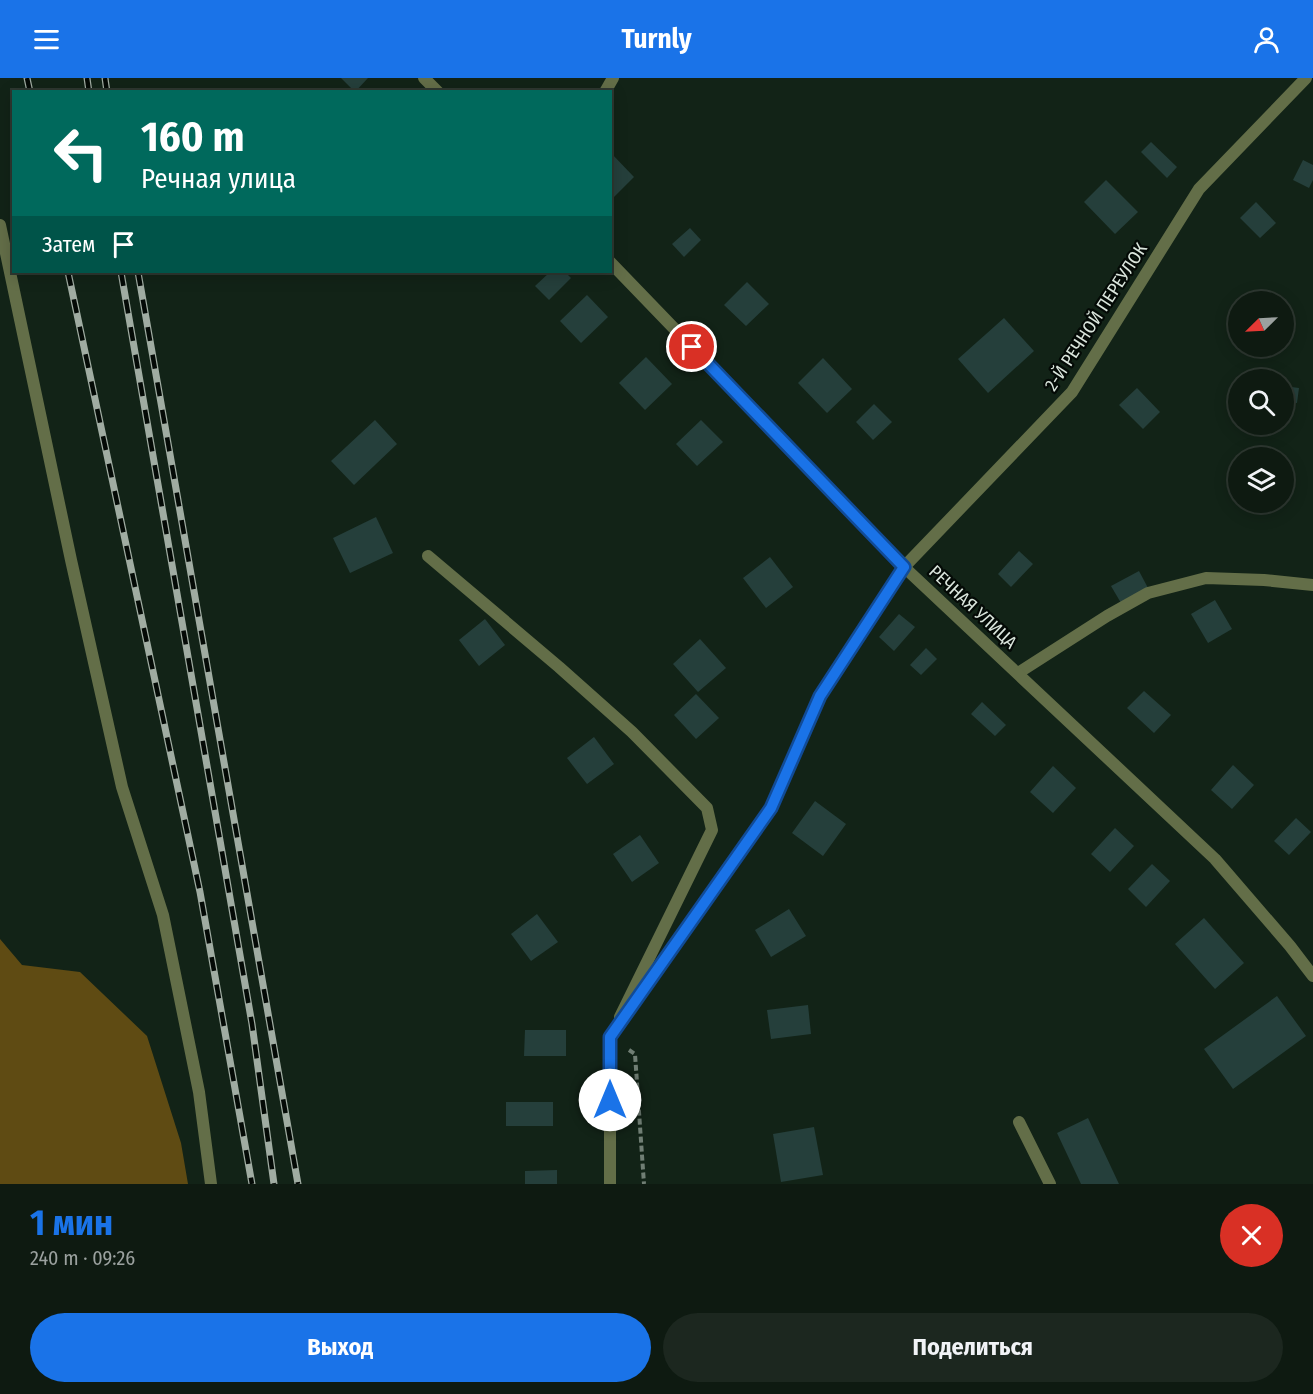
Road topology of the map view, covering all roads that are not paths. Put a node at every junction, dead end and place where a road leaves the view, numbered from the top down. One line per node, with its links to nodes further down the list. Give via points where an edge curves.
1 (424, 78): 3 (street)
2 (1306, 78): 7 (street, 2-Й РЕЧНОЙ ПЕРЕУЛОК, via 1199,189 1072,392)
3 (436, 90)
4 (0, 225): 13 (street, via 122,787 164,915 199,1092)
5 (612, 264): 7 (street, РЕЧНАЯ УЛИЦА)
6 (428, 556): 11 (street, via 632,732 707,808 712,830)
7 (904, 567): 9 (street, РЕЧНАЯ УЛИЦА); 11 (street, 2-Й РЕЧНОЙ ПЕРЕУЛОК, via 820,696 771,808)
8 (1313, 585): 9 (street, via 1206,578 1148,593)
9 (1018, 673): 10 (street, РЕЧНАЯ УЛИЦА, via 1215,859)
10 (1313, 976)
11 (610, 1037): 14 (street)
12 (1019, 1122): 15 (street)
13 (211, 1184)
14 (610, 1184)
15 (1050, 1184)

